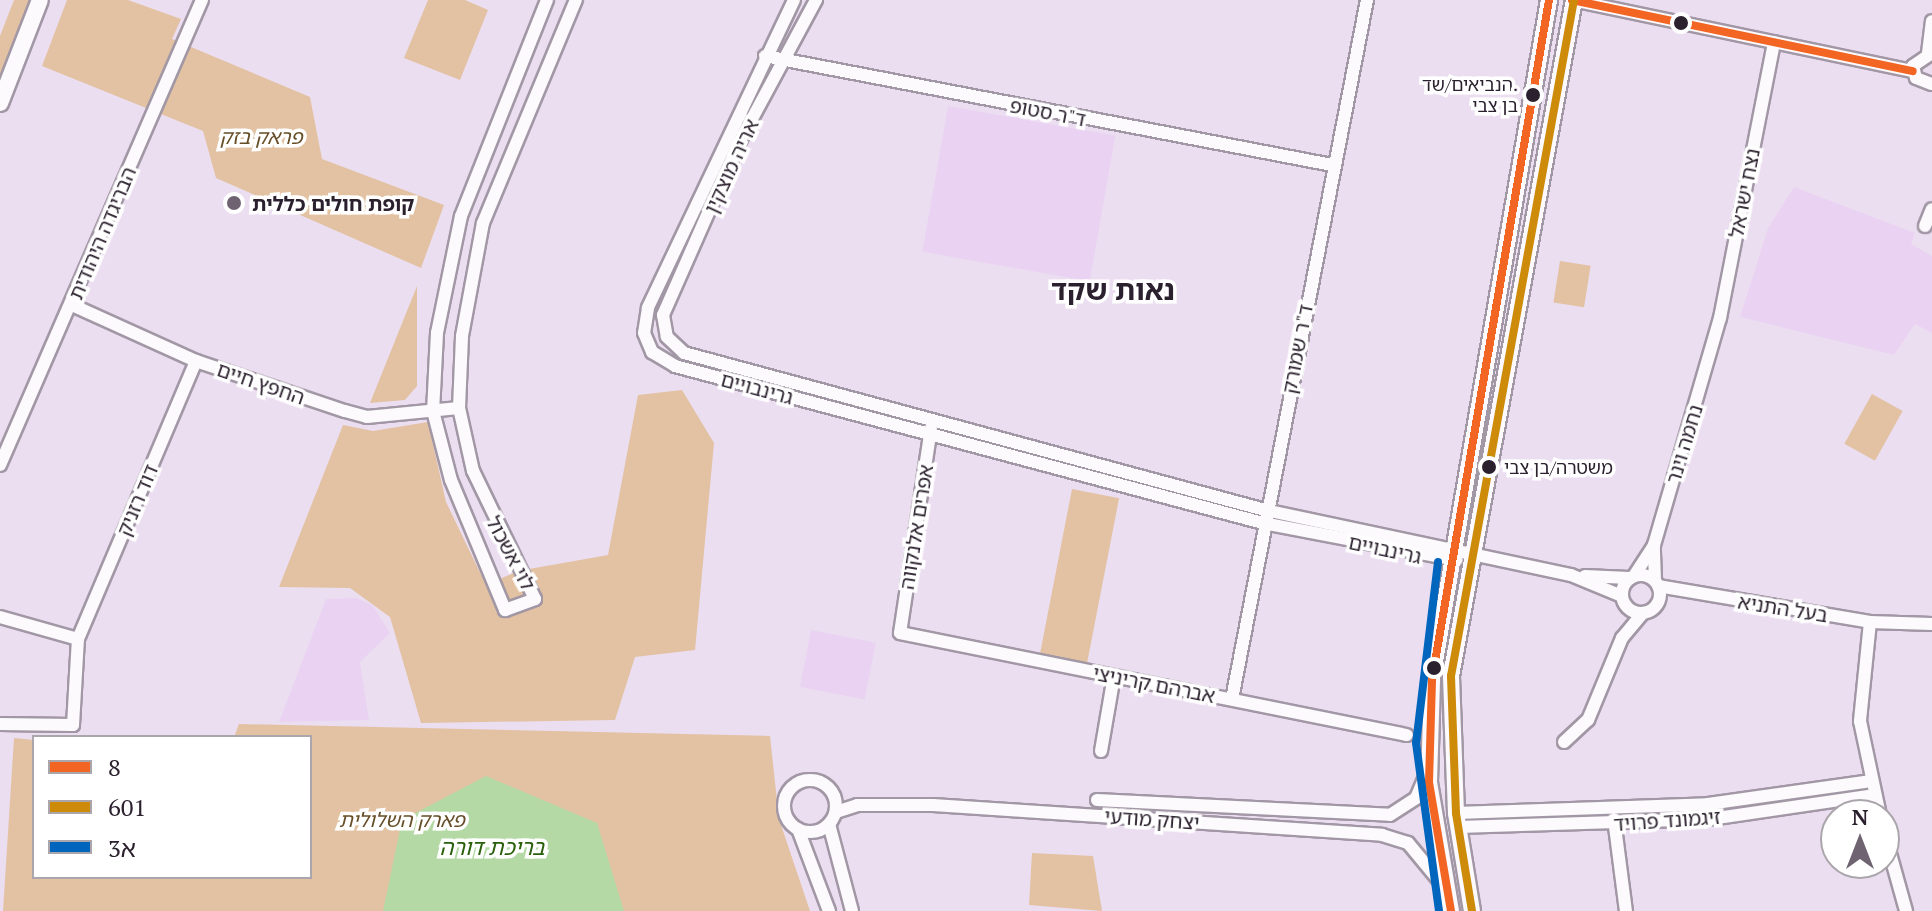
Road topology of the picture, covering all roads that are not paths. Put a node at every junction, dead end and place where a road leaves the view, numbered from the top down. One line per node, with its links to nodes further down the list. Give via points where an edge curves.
1 (40, 0): 17 (main road)
2 (202, 0): 21 (street, הבריגדה היהודית)
3 (547, 0): 27 (street, לוי אשכול, via 461,216 442,282)
4 (576, 0): 26 (street, לוי אשכול, via 483,223 468,285)
5 (794, 0): 13 (street, אריה מוצקין)
6 (1367, 0): 18 (street, ד"ר שמורק)
7 (1549, 0): 33 (main road)
8 (1573, 0): 11 (street); 32 (main road)
9 (812, 1): 14 (street, אריה מוצקין)
10 (1932, 21): 12 (street)
11 (1774, 42): 15 (street); 24 (street, נצח ישראל)
12 (1930, 53): 15 (street)
13 (765, 56): 14 (street, ד"ר סטופ); 22 (street, אריה מוצקין, via 648,308)
14 (784, 60): 18 (street, ד"ר סטופ); 23 (street, אריה מוצקין, via 663,315)
15 (1913, 71): 16 (street)
16 (1932, 84)
17 (0, 103)
18 (1332, 165): 30 (street, ד"ר שמורק)
19 (1932, 209): 20 (street)
20 (1925, 226)
21 (72, 305): 25 (street, החפץ חיים); 29 (street, הבריגדה היהודית)
22 (644, 333): 28 (street, גרינבויים, via 652,352 675,366)
23 (667, 337): 28 (street, גרינבויים, via 684,353)
24 (1714, 343): 31 (street, נחמה וינר)
25 (196, 361): 27 (street, החפץ חיים, via 367,417); 46 (street, דוד רזניק)
26 (459, 408): 27 (street, החפץ חיים); 27 (street, לוי אשכול, via 489,514 535,599 521,609 505,610 477,551)
27 (433, 411)
28 (931, 426): 30 (street, גרינבויים); 44 (street, אפרים אלנקווה)
29 (0, 465)
30 (1264, 516): 33 (street, גרינבויים); 48 (street, ד"ר שמורק)
31 (1654, 545): 35 (street, נחמה וינר); 36 (street, נחמה וינר)
32 (1471, 555): 33 (street, גרינבויים); 34 (street); 61 (main road, via 1451,687)
33 (1452, 556): 53 (main road, via 1432,679)
34 (1571, 575): 35 (street); 38 (street)
35 (1632, 577): 36 (street, בעל התניא); 38 (street, נחמה וינר)
36 (1656, 584): 37 (street, בעל התניא); 39 (street, נחמה וינר)
37 (1696, 595): 39 (street, בעל התניא); 42 (street, בעל התניא)
38 (1623, 600): 40 (street); 45 (street)
39 (1658, 603): 40 (street)
40 (1643, 613): 45 (street)
41 (0, 617): 46 (street)
42 (1870, 622): 43 (street, בעל התניא); 54 (street, via 1860,721)
43 (1932, 624)
44 (900, 633): 47 (street, אברהם קריניצי)
45 (1622, 638): 51 (street, via 1588,720)
46 (78, 639): 49 (street, via 73,725)
47 (1114, 676): 48 (street, אברהם קריניצי); 52 (street)
48 (1232, 699): 50 (street, אברהם קריניצי)
49 (0, 724)
50 (1407, 735)
51 (1564, 742)
52 (1101, 751)
53 (1429, 764): 58 (street, יצחק מודעי, via 1416,798 1399,813); 67 (main road)
54 (1871, 781): 55 (street); 59 (street, זיגמונד פרויד)
55 (1875, 795): 56 (street); 64 (street, זיגמונד פרויד)
56 (1876, 799)
57 (1097, 800): 58 (street, יצחק מודעי)
58 (1252, 807): 63 (street)
59 (1613, 810): 61 (street, זיגמונד פרויד); 64 (street)
60 (836, 812): 62 (street); 63 (street, יצחק מודעי, via 919,805); 65 (street, via 828,788 798,784 784,808)
61 (1457, 820): 64 (street, זיגמונד פרויד); 71 (main road)
62 (829, 824): 65 (street); 69 (street)
63 (1234, 825): 67 (street, יצחק מודעי, via 1395,838 1417,852)
64 (1615, 825): 72 (street)
65 (798, 829): 68 (street)
66 (1897, 879): 73 (street)
67 (1446, 889): 70 (main road)
68 (829, 911)
69 (852, 911)
70 (1451, 911)
71 (1472, 911)
72 (1626, 911)
73 (1906, 911)

